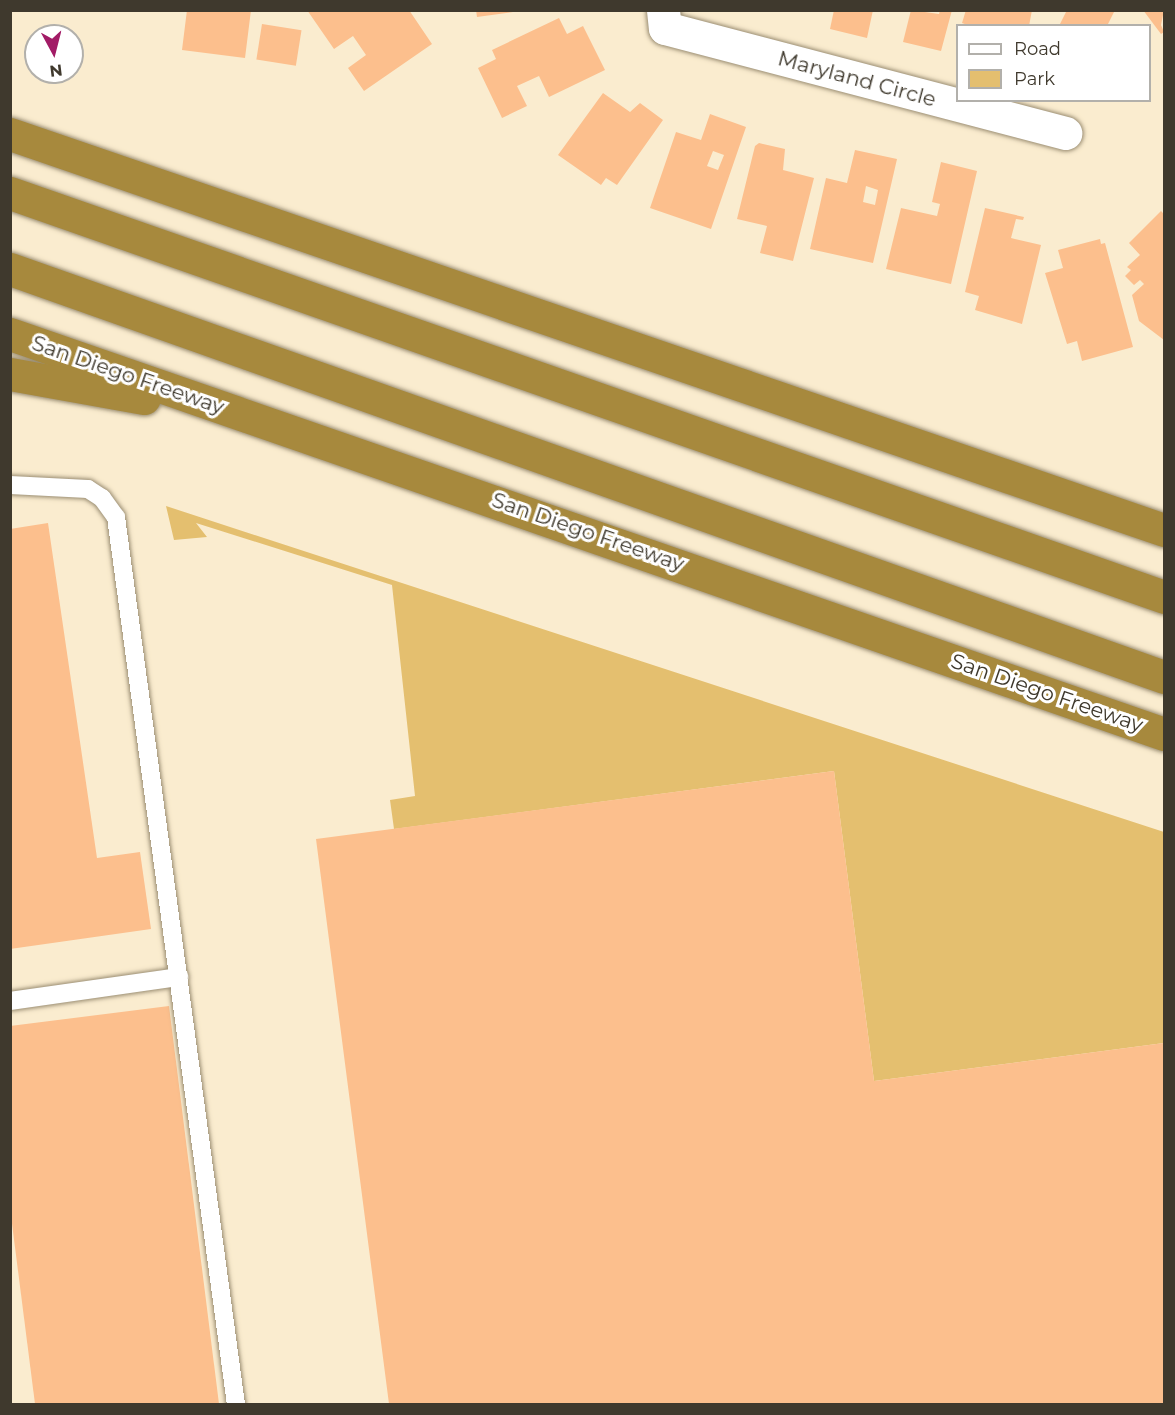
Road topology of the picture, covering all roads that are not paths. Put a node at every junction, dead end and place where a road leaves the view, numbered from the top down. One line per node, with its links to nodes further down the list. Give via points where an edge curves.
1 (663, 10): 2 (street, Maryland Circle, via 665,28)
2 (1065, 133)
3 (10, 134): 10 (highway)
4 (10, 193): 11 (highway)
5 (10, 269): 12 (highway)
6 (10, 334): 8 (highway, San Diego Freeway)
7 (10, 374): 8 (highway)
8 (240, 415): 13 (highway, San Diego Freeway, via 622,543)
9 (10, 485): 14 (lane, via 88,489 102,498 116,517)
10 (1164, 530)
11 (1164, 597)
12 (1164, 676)
13 (1164, 734)
14 (179, 978): 15 (lane); 16 (lane)
15 (10, 1001)
16 (236, 1404)

